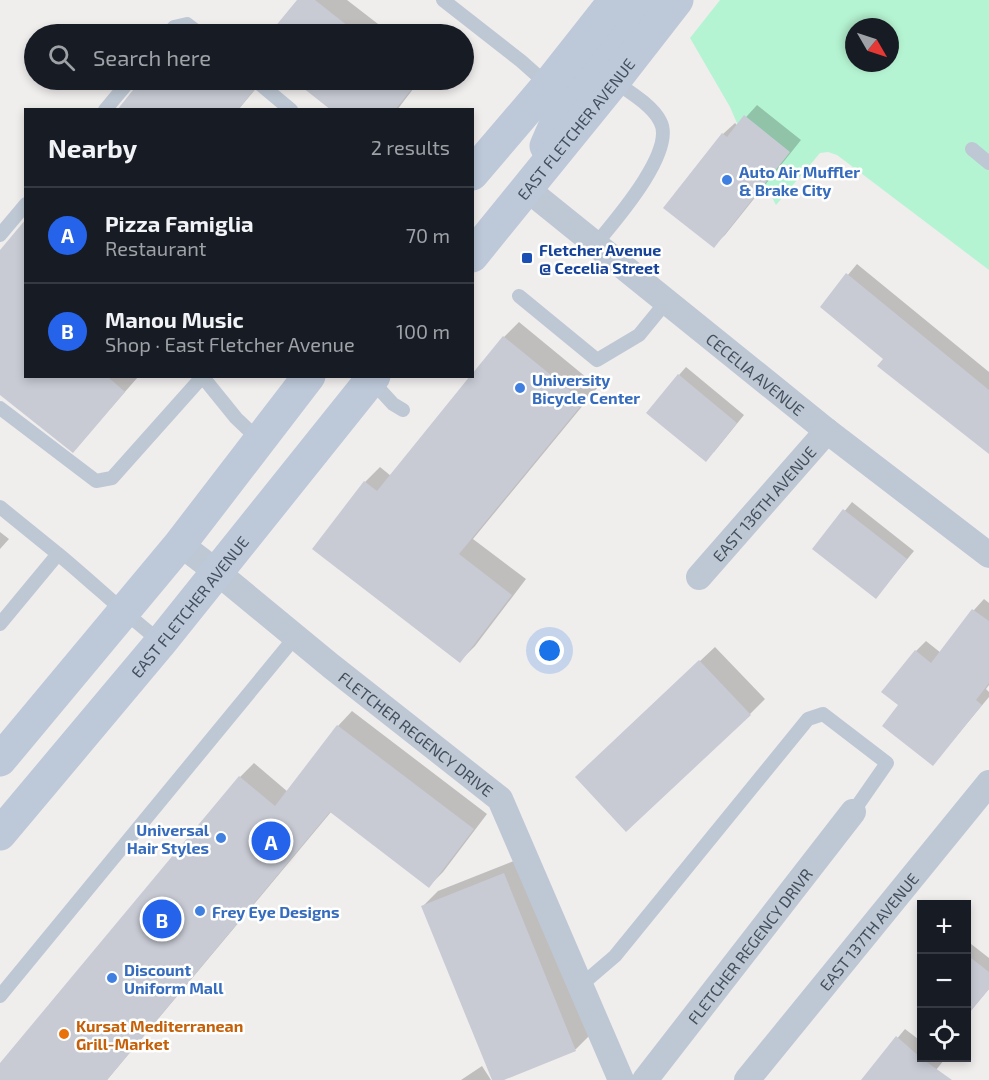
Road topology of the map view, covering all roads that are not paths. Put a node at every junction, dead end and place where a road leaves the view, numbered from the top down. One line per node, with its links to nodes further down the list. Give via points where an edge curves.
1 (443, 0): 6 (lane)
2 (615, 0): 8 (main road)
3 (645, 0): 16 (main road, via 566,100)
4 (677, 0): 7 (main road, EAST FLETCHER AVENUE)
5 (474, 24): 8 (lane)
6 (474, 24)
7 (614, 81): 16 (main road, EAST FLETCHER AVENUE); 19 (lane, via 661,121 663,140 647,177)
8 (548, 85): 15 (main road)
9 (122, 90): 11 (lane)
10 (267, 90): 12 (lane)
11 (107, 108)
12 (289, 108)
13 (972, 149): 14 (lane)
14 (989, 163)
15 (474, 172)
16 (527, 189): 19 (street, CECELIA AVENUE); 20 (main road, EAST FLETCHER AVENUE)
17 (24, 206): 18 (lane)
18 (0, 235)
19 (595, 245): 22 (street, CECELIA AVENUE)
20 (474, 254)
21 (519, 296): 22 (lane, via 597,360 639,335)
22 (666, 302): 29 (street, CECELIA AVENUE)
23 (202, 378): 27 (lane, via 112,478 96,481)
24 (204, 378): 30 (lane)
25 (307, 378): 30 (main road)
26 (372, 378): 28 (lane, via 393,404); 35 (main road, EAST FLETCHER AVENUE)
27 (0, 408)
28 (403, 410)
29 (827, 431): 34 (street, CECELIA AVENUE); 36 (street, EAST 136TH AVENUE)
30 (260, 441): 32 (main road)
31 (0, 507): 33 (lane)
32 (180, 544): 35 (street, FLETCHER REGENCY DRIVE); 37 (main road)
33 (58, 554): 37 (lane); 38 (lane)
34 (989, 555)
35 (217, 572): 39 (street, FLETCHER REGENCY DRIVE); 40 (main road, EAST FLETCHER AVENUE)
36 (699, 577)
37 (124, 612): 40 (lane); 41 (main road)
38 (0, 624)
39 (296, 636): 45 (street, FLETCHER REGENCY DRIVE, via 500,799); 46 (lane)
40 (161, 642): 44 (main road, EAST FLETCHER AVENUE)
41 (0, 760)
42 (989, 783): 49 (street, EAST 137TH AVENUE)
43 (853, 812): 45 (lane, via 887,763 823,714 808,719 615,956); 48 (street, FLETCHER REGENCY DRIVR)
44 (0, 834)
45 (580, 986): 47 (street, FLETCHER REGENCY DRIVE)
46 (0, 996)
47 (621, 1080)
48 (645, 1080)
49 (747, 1080)

